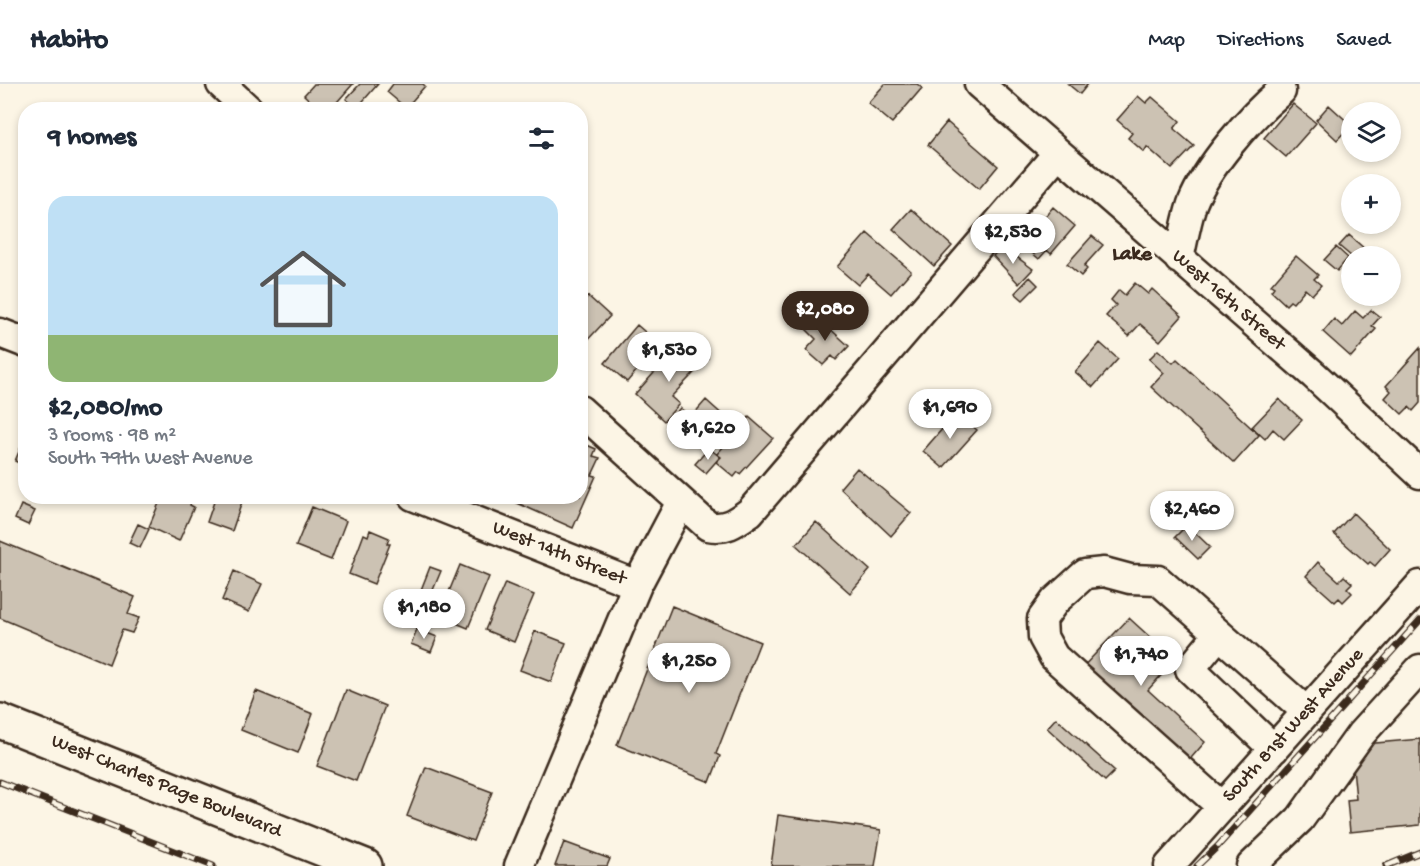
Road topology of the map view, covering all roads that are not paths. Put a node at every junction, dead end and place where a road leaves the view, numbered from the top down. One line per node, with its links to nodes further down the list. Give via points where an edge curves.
1 (221, 84): 4 (street)
2 (979, 84): 5 (street, West 16th Street)
3 (1281, 91): 6 (street, via 1261,107 1204,181 1192,205)
4 (240, 102)
5 (1057, 154): 6 (street, West 16th Street); 11 (street, via 750,512 720,529 708,526)
6 (1179, 259): 10 (street, West 16th Street, via 1314,375)
7 (0, 333): 8 (street)
8 (18, 340)
9 (588, 418): 11 (street)
10 (1420, 474)
11 (681, 502): 13 (street)
12 (434, 504): 13 (street, West 14th Street)
13 (637, 585): 22 (street)
14 (1420, 585): 17 (street, South 81st West Avenue)
15 (1219, 634): 17 (street); 19 (street, via 1190,669); 20 (street, via 1158,580 1130,579 1104,572 1085,574 1042,619 1043,637 1054,657)
16 (1420, 669): 24 (street, via 1360,734 1300,819)
17 (1307, 712): 19 (street, South 81st West Avenue)
18 (0, 721): 21 (main road, West Charles Page Boulevard)
19 (1274, 749): 20 (street, South 81st West Avenue)
20 (1222, 807): 23 (street, South 81st West Avenue)
21 (365, 866)
22 (519, 866)
23 (1169, 866)
24 (1251, 866)

